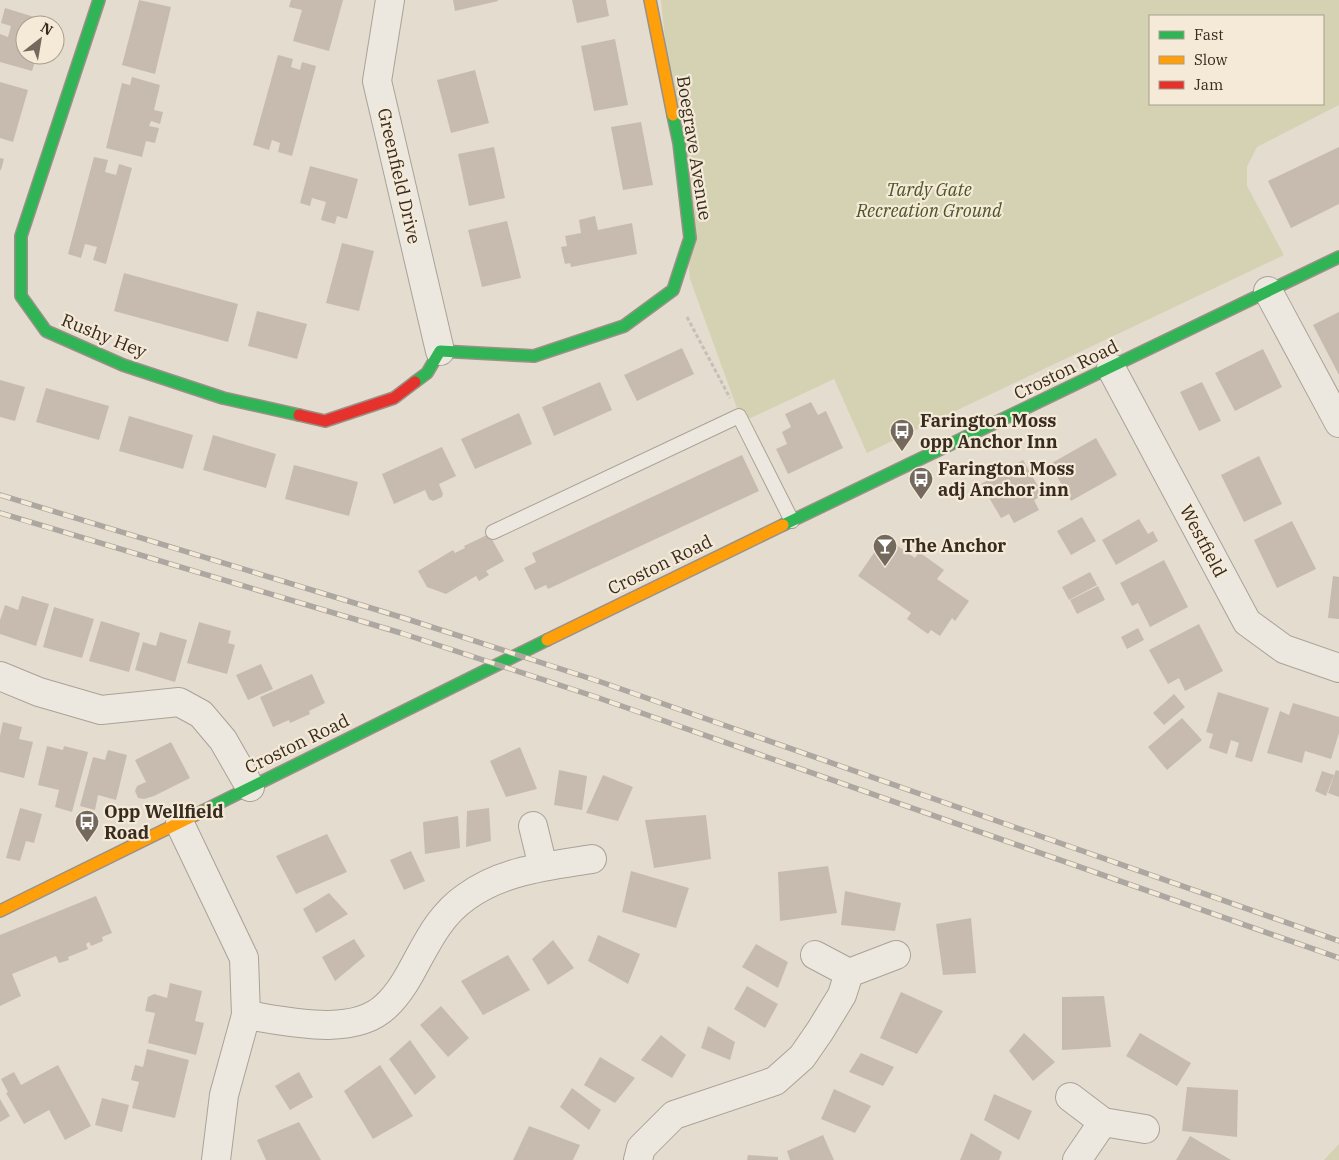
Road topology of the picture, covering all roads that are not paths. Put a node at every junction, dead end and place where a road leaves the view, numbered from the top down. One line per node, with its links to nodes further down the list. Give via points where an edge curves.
1 (99, 0): 6 (street, Rushy Hey, via 21,236 21,296 46,332 123,365 223,398 326,421 394,398 427,373)
2 (390, 0): 6 (street, Greenfield Drive, via 377,81)
3 (650, 0): 6 (street, Boegrave Avenue, via 678,142 690,238 673,290 624,326 534,356)
4 (1339, 257): 5 (street, Croston Road)
5 (1268, 291): 7 (street, Croston Road); 8 (street)
6 (440, 351)
7 (1111, 368): 9 (street, Croston Road); 11 (street, Westfield, via 1247,622 1284,649)
8 (1339, 423)
9 (792, 520): 10 (lane, via 739,416); 13 (street, Croston Road)
10 (493, 532)
11 (1339, 668)
12 (0, 676): 13 (street, via 39,692 101,710 179,702 201,714 223,740)
13 (250, 787): 14 (street, Croston Road)
14 (180, 824): 18 (street, Croston Road); 22 (street, via 244,958)
15 (533, 826): 17 (street)
16 (592, 859): 17 (street)
17 (543, 867): 22 (street, via 488,882 465,897 439,922 403,986 385,1007 365,1019 320,1027)
18 (0, 911)
19 (815, 955): 21 (street)
20 (896, 955): 21 (street)
21 (849, 973): 27 (street, via 842,995 802,1057 775,1081 674,1115 641,1148)
22 (246, 1015): 26 (street, via 224,1095)
23 (1070, 1097): 24 (street)
24 (1103, 1122): 25 (street); 28 (street)
25 (1146, 1129)
26 (216, 1160)
27 (638, 1160)
28 (1076, 1160)

